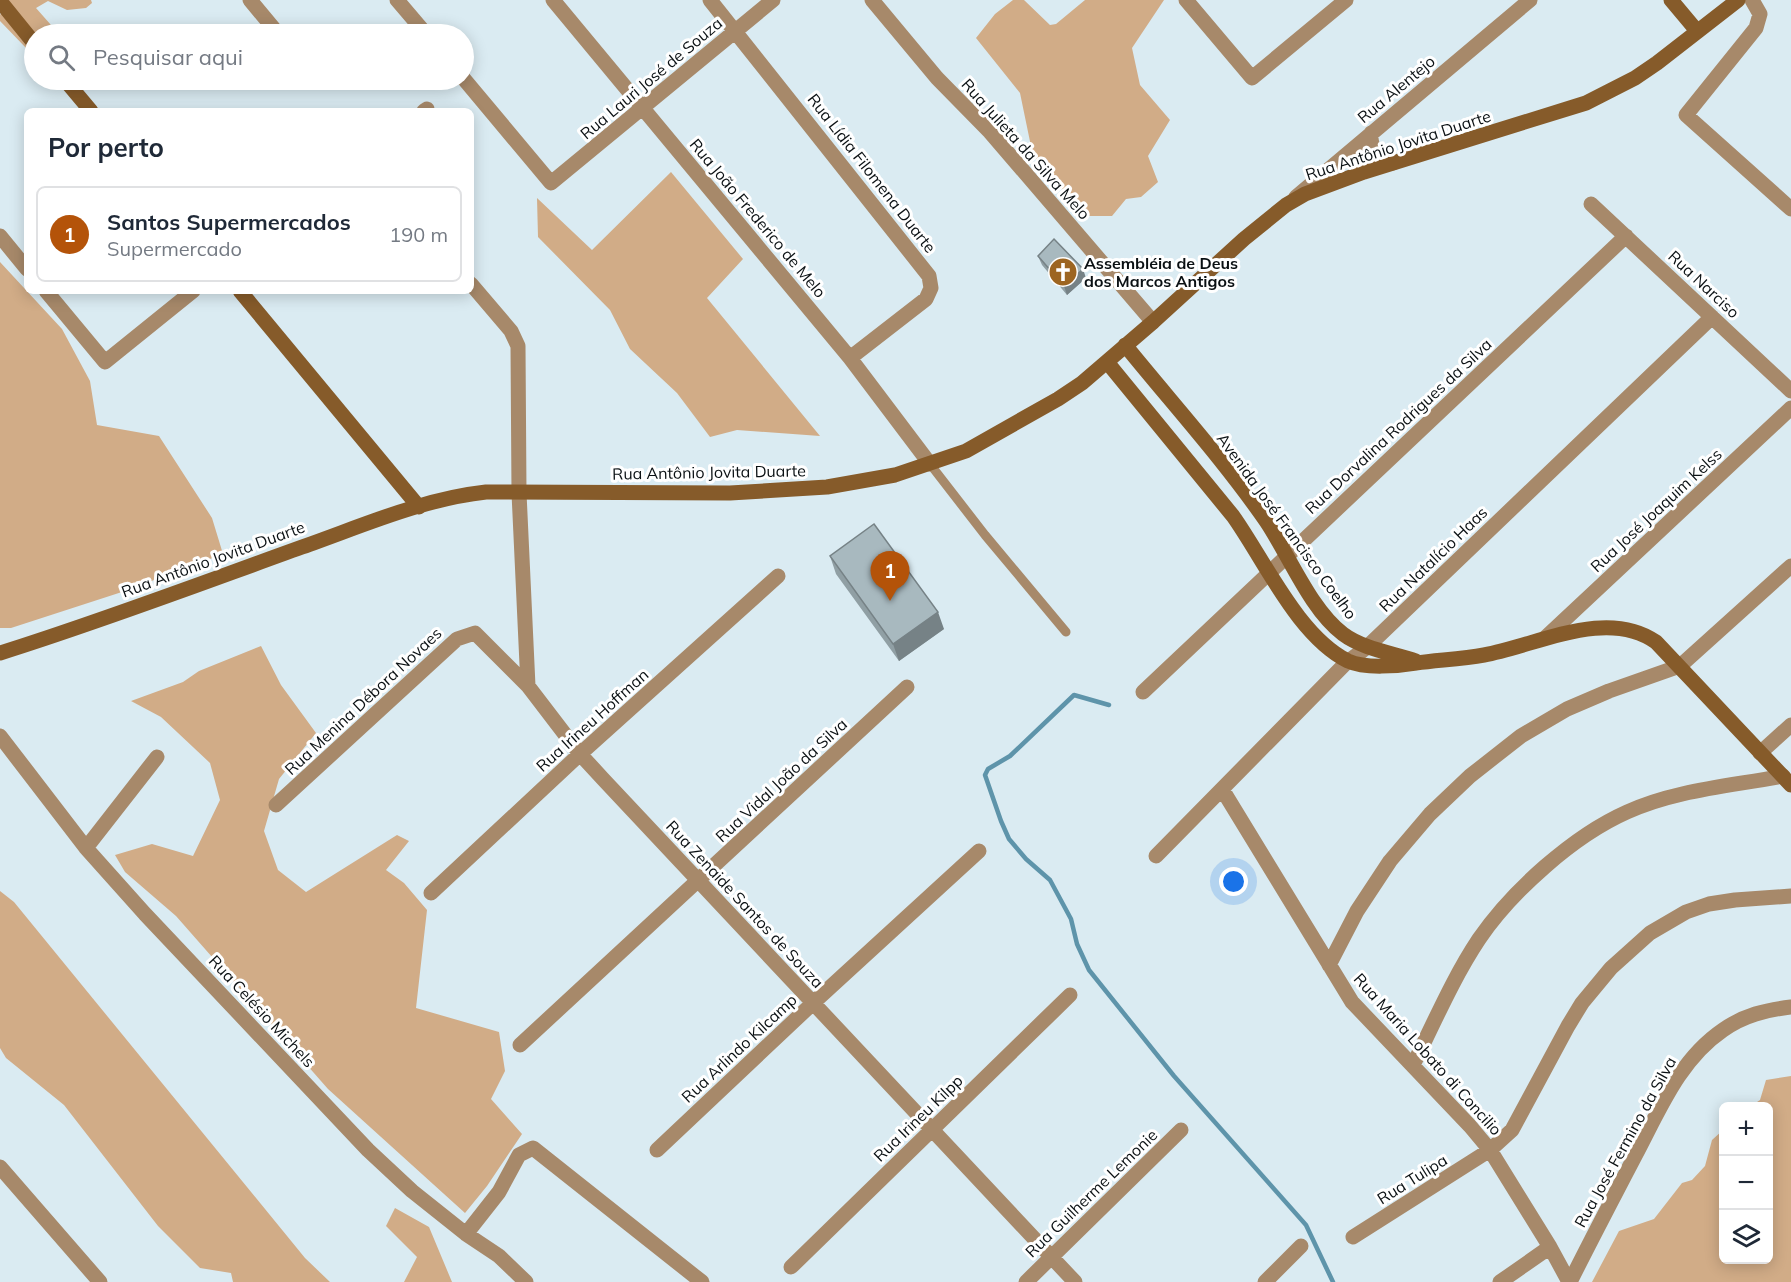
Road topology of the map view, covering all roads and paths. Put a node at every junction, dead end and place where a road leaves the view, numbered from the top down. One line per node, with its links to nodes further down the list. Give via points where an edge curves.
1 (250, 0): 14 (street)
2 (397, 0): 15 (street)
3 (553, 0): 22 (street, Rua João Frederico de Melo)
4 (710, 0): 17 (street, Rua Lídia Filomena Duarte)
5 (773, 0): 17 (street, Rua Lauri José de Souza)
6 (872, 0): 36 (street, Rua Julieta da Silva Melo)
7 (1186, 0): 8 (street, via 1252,78)
8 (1346, 0)
9 (1530, 0): 23 (street, Rua Alentejo)
10 (1671, 0): 18 (main road)
11 (1738, 0): 18 (main road, Rua Antônio Jovita Duarte)
12 (1752, 0): 27 (street, via 1760,14 1756,28 1686,115)
13 (0, 2): 16 (main road)
14 (270, 24)
15 (417, 24)
16 (24, 31)
17 (736, 31): 22 (street, Rua Lauri José de Souza); 38 (street, Rua Lídia Filomena Duarte, via 929,276 931,288 926,299)
18 (1697, 31): 24 (main road, Rua Antônio Jovita Duarte, via 1644,72 1586,103)
19 (73, 90): 21 (main road)
20 (473, 90): 22 (street, Rua Lauri José de Souza, via 551,183)
21 (88, 108)
22 (642, 108): 38 (street, Rua João Frederico de Melo)
23 (1371, 134): 24 (street, via 1376,154); 26 (street, Rua Alentejo)
24 (1393, 163): 26 (main road, Rua Antônio Jovita Duarte, via 1305,194)
25 (1591, 204): 29 (street, Rua Narciso)
26 (1286, 205): 36 (main road, Rua Antônio Jovita Duarte)
27 (1791, 209)
28 (0, 236): 30 (street)
29 (1626, 236): 35 (street, Rua Narciso); 45 (street, Rua Dorvalina Rodrigues da Silva)
30 (24, 265)
31 (474, 288): 43 (street, via 511,331 518,346)
32 (48, 294): 33 (street, via 105,362)
33 (189, 294)
34 (242, 294): 44 (main road)
35 (1712, 317): 40 (street, Rua Narciso); 51 (street, Rua Natalício Haas)
36 (1153, 322): 37 (main road, Rua Antônio Jovita Duarte)
37 (1125, 345): 39 (main road, Rua Antônio Jovita Duarte); 45 (main road, Avenida José Francisco Coelho, via 1246,494)
38 (850, 358): 42 (street, Rua João Frederico de Melo)
39 (1107, 362): 42 (main road, Rua Antônio Jovita Duarte, via 1058,399 1008,429); 47 (main road, Avenida José Francisco Coelho, via 1233,516)
40 (1791, 392)
41 (1791, 408): 50 (street, Rua José Joaquim Kelss)
42 (930, 464): 43 (main road, Rua Antônio Jovita Duarte, via 895,475 827,487 730,493); 49 (lane)
43 (519, 493): 44 (main road, Rua Antônio Jovita Duarte, via 486,492); 56 (street)
44 (418, 507): 52 (main road, Rua Antônio Jovita Duarte)
45 (1287, 556): 47 (street, Rua Dorvalina Rodrigues da Silva); 51 (main road, Avenida José Francisco Coelho, via 1327,617 1343,634)
46 (1791, 566): 55 (street)
47 (1269, 573): 53 (main road, Avenida José Francisco Coelho, via 1276,588 1314,634); 58 (street, Rua Dorvalina Rodrigues da Silva)
48 (778, 576): 62 (street, Rua Irineu Hoffman)
49 (1066, 632)
50 (1545, 638): 54 (main road, Avenida José Francisco Coelho, via 1485,655); 55 (main road, Avenida José Francisco Coelho, via 1596,629 1627,629 1649,638)
51 (1369, 645): 53 (street, Rua Natalício Haas); 54 (main road, Avenida José Francisco Coelho)
52 (0, 653)
53 (1348, 661): 54 (main road, Avenida José Francisco Coelho, via 1384,667); 65 (street, Rua Natalício Haas)
54 (1422, 662)
55 (1680, 666): 61 (main road, Avenida José Francisco Coelho); 73 (street, via 1567,709 1521,736 1470,776 1430,814 1390,861 1357,911)
56 (528, 686): 62 (street, Rua Zenaide Santos de Souza); 66 (street, Rua Menina Débora Novaes, via 475,633 465,635)
57 (907, 687): 70 (street, Rua Vidal João da Silva)
58 (1143, 692)
59 (1791, 725): 61 (street)
60 (0, 736): 67 (street, Rua Celésio Michels)
61 (1760, 753): 64 (main road, Avenida José Francisco Coelho)
62 (580, 754): 70 (street, Rua Zenaide Santos de Souza); 71 (street, Rua Irineu Hoffman)
63 (157, 757): 67 (street)
64 (1787, 781): 78 (street, via 1656,801 1584,836 1531,881 1489,926 1463,966)
65 (1222, 789): 69 (street, Rua Natalício Haas); 73 (street, Rua Maria Lobato di Concilio)
66 (276, 805)
67 (86, 848): 84 (street, Rua Celésio Michels, via 368,1150)
68 (979, 851): 75 (street, Rua Arlindo Kilcamp)
69 (1156, 856)
70 (698, 880): 75 (street, Rua Zenaide Santos de Souza); 77 (street, Rua Vidal João da Silva)
71 (431, 893)
72 (1791, 896): 82 (street, Rua Tulipa, via 1709,904 1669,920 1627,951 1582,1003 1512,1130)
73 (1329, 965): 78 (street, Rua Maria Lobato di Concilio, via 1352,1002)
74 (1070, 995): 80 (street, Rua Irineu Kilpp)
75 (813, 1003): 80 (street, Rua Zenaide Santos de Souza); 81 (street, Rua Arlindo Kilcamp)
76 (1791, 1007): 97 (street, Rua José Fermino da Silva, via 1751,1014 1737,1021 1708,1041 1688,1063 1668,1093)
77 (520, 1045)
78 (1413, 1065): 82 (street, Rua Maria Lobato di Concilio)
79 (1181, 1130): 88 (street, Rua Guilherme Lemonie)
80 (932, 1131): 88 (street, Rua Zenaide Santos de Souza); 89 (street, Rua Irineu Kilpp)
81 (657, 1150)
82 (1490, 1150): 85 (street, Rua Tulipa); 87 (street, Rua Maria Lobato di Concilio)
83 (0, 1167): 90 (street)
84 (466, 1234): 91 (street, Rua Celésio Michels, via 499,1256); 92 (street, via 499,1192 519,1155 533,1148)
85 (1353, 1237)
86 (1301, 1246): 95 (street)
87 (1550, 1247): 96 (street); 97 (street, Rua Maria Lobato di Concilio)
88 (1052, 1258): 93 (street, Rua Guilherme Lemonie); 94 (street, Rua Zenaide Santos de Souza)
89 (791, 1267)
90 (100, 1282)
91 (526, 1282)
92 (702, 1282)
93 (1026, 1282)
94 (1075, 1282)
95 (1265, 1282)
96 (1500, 1282)
97 (1569, 1282)

